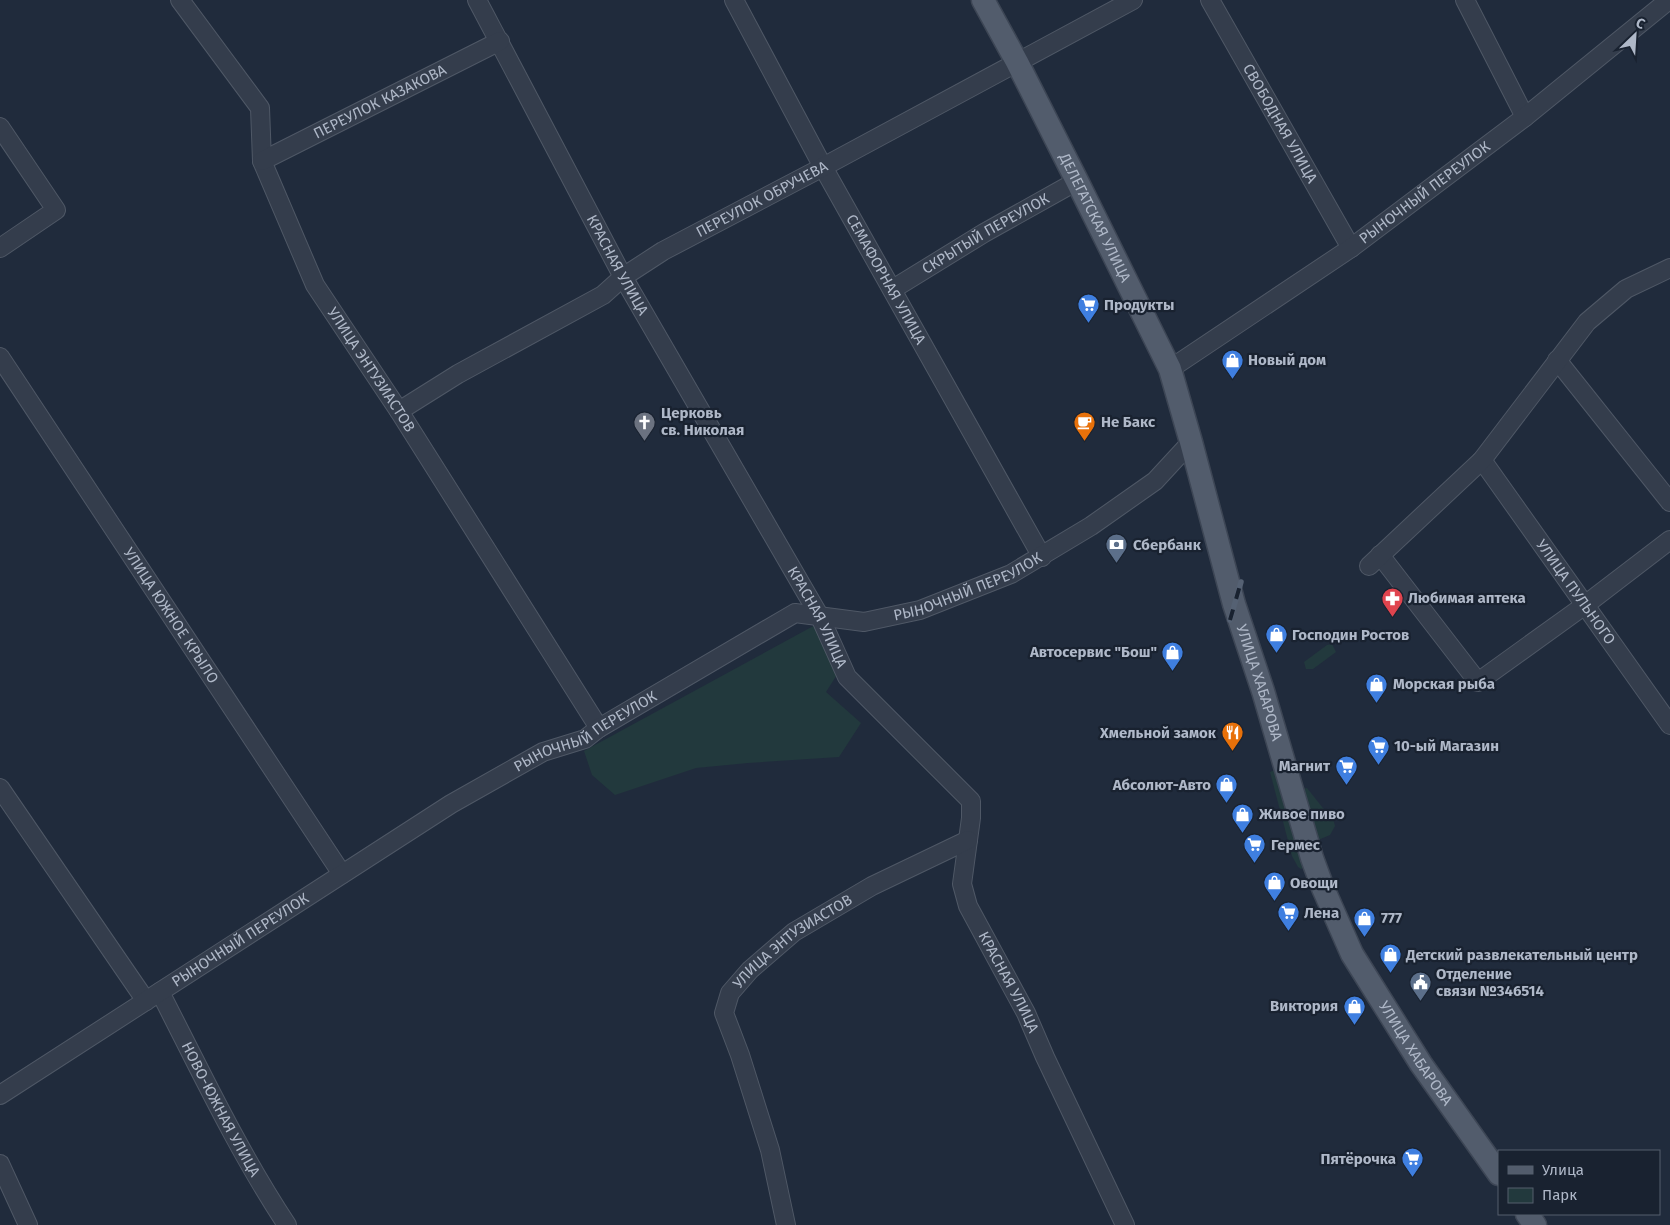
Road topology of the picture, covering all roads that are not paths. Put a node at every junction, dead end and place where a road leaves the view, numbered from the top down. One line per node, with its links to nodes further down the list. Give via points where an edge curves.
1 (180, 0): 13 (street, УЛИЦА ЭНТУЗИАСТОВ, via 260,108)
2 (477, 0): 9 (street, КРАСНАЯ УЛИЦА)
3 (734, 0): 14 (street, СЕМАФОРНАЯ УЛИЦА)
4 (983, 0): 10 (main road, ДЕЛЕГАТСКАЯ УЛИЦА)
5 (1133, 0): 10 (street, ПЕРЕУЛОК ОБРУЧЕВА)
6 (1210, 0): 17 (street, СВОБОДНАЯ УЛИЦА)
7 (1465, 0): 11 (street)
8 (1669, 0): 11 (street, РЫНОЧНЫЙ ПЕРЕУЛОК)
9 (500, 41): 13 (street, ПЕРЕУЛОК КАЗАКОВА); 19 (street, КРАСНАЯ УЛИЦА)
10 (1017, 62): 14 (street, ПЕРЕУЛОК ОБРУЧЕВА); 15 (main road, ДЕЛЕГАТСКАЯ УЛИЦА)
11 (1525, 116): 17 (street, РЫНОЧНЫЙ ПЕРЕУЛОК)
12 (0, 126): 16 (street, via 56,210)
13 (262, 161): 24 (street, УЛИЦА ЭНТУЗИАСТОВ, via 315,285)
14 (824, 167): 19 (street, ПЕРЕУЛОК ОБРУЧЕВА, via 663,251); 20 (street, СЕМАФОРНАЯ УЛИЦА)
15 (1077, 181): 20 (street, СКРЫТЫЙ ПЕРЕУЛОК, via 984,233); 23 (main road, ДЕЛЕГАТСКАЯ УЛИЦА)
16 (0, 248)
17 (1351, 248): 23 (street, РЫНОЧНЫЙ ПЕРЕУЛОК)
18 (1670, 268): 22 (street, via 1626,289 1587,322)
19 (623, 277): 24 (street, ПЕРЕУЛОК ОБРУЧЕВА, via 603,295 458,374); 31 (street, КРАСНАЯ УЛИЦА)
20 (894, 290): 29 (street, СЕМАФОРНАЯ УЛИЦА)
21 (0, 357): 36 (street, УЛИЦА ЮЖНОЕ КРЫЛО)
22 (1557, 360): 26 (street); 27 (street)
23 (1170, 369): 25 (main road, ДЕЛЕГАТСКАЯ УЛИЦА)
24 (399, 411): 33 (street, УЛИЦА ЭНТУЗИАСТОВ)
25 (1192, 442): 29 (street, РЫНОЧНЫЙ ПЕРЕУЛОК, via 1155,481); 40 (main road, УЛИЦА ХАБАРОВА, via 1234,604 1323,888 1352,954 1421,1064)
26 (1482, 460): 30 (street, УЛИЦА ПУЛЬНОГО); 30 (street, via 1375,560 1478,682)
27 (1670, 502)
28 (1670, 540): 30 (street)
29 (1042, 557): 31 (street, РЫНОЧНЫЙ ПЕРЕУЛОК, via 1011,574 920,610 864,622)
30 (1585, 605): 32 (street, УЛИЦА ПУЛЬНОГО)
31 (820, 617): 33 (street, РЫНОЧНЫЙ ПЕРЕУЛОК, via 794,613); 35 (street, КРАСНАЯ УЛИЦА, via 847,677 971,801)
32 (1670, 725)
33 (599, 728): 36 (street, РЫНОЧНЫЙ ПЕРЕУЛОК, via 585,739 543,752 459,800)
34 (0, 788): 37 (street, НОВО-ЮЖНАЯ УЛИЦА)
35 (968, 840): 43 (street, УЛИЦА ЭНТУЗИАСТОВ, via 872,886 794,932 750,970 730,993 724,1013 770,1150); 44 (street, КРАСНАЯ УЛИЦА, via 962,884 968,906 1026,1013)
36 (342, 874): 37 (street, РЫНОЧНЫЙ ПЕРЕУЛОК)
37 (152, 997): 38 (street, РЫНОЧНЫЙ ПЕРЕУЛОК); 42 (street, НОВО-ЮЖНАЯ УЛИЦА, via 265,1193)
38 (0, 1095)
39 (0, 1164): 41 (street)
40 (1498, 1173)
41 (28, 1225)
42 (287, 1225)
43 (786, 1225)
44 (1125, 1225)

